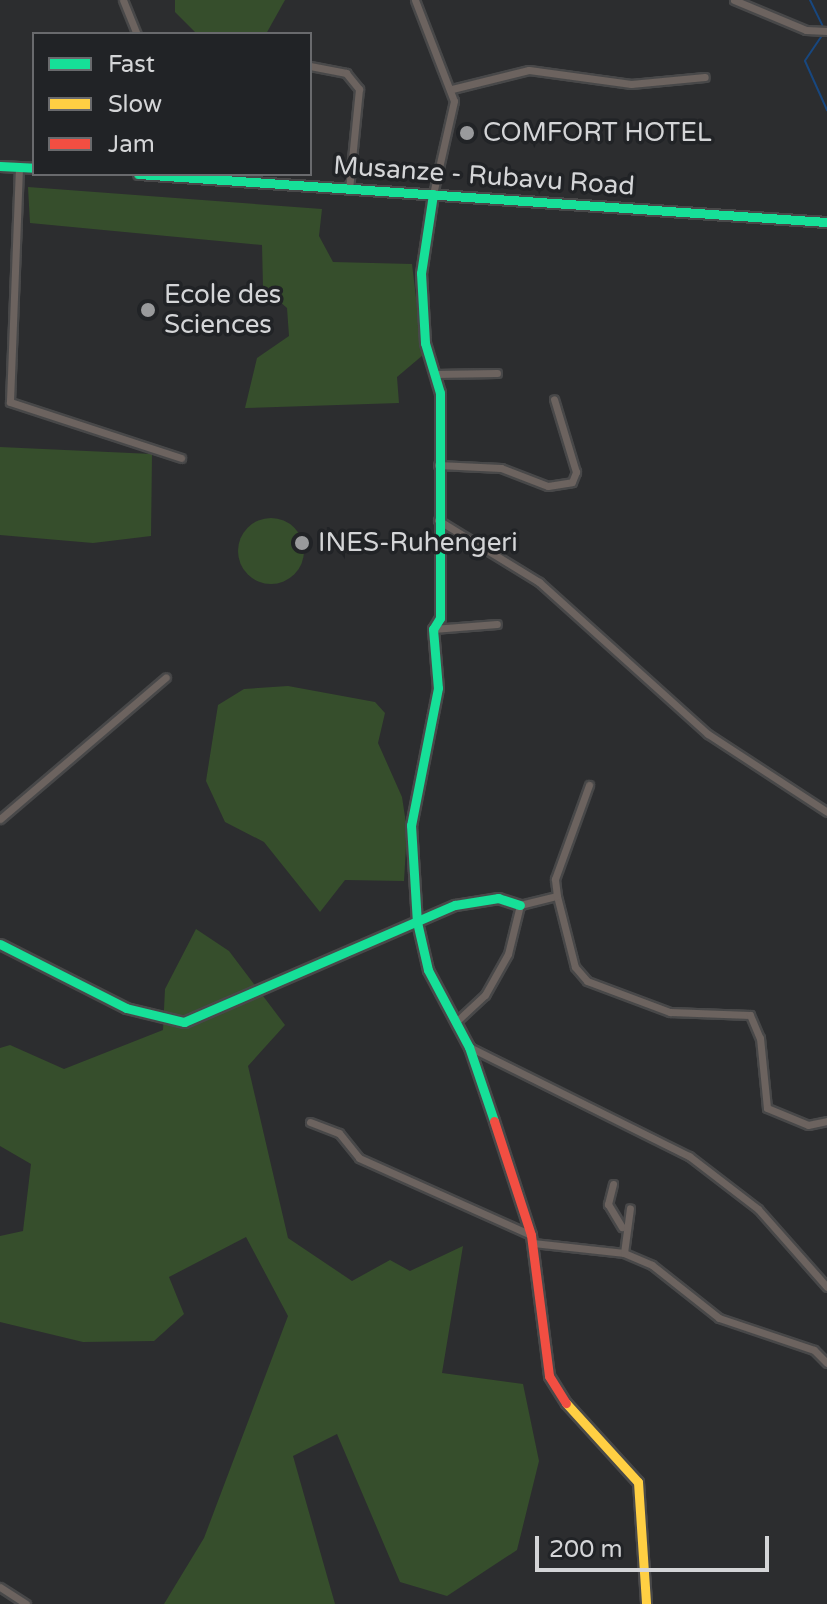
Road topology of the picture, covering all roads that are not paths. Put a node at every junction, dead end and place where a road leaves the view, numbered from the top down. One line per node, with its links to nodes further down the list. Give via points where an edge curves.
1 (123, 0): 5 (street)
2 (415, 0): 8 (street)
3 (734, 0): 4 (street, via 806,30)
4 (827, 31)
5 (136, 32)
6 (312, 66): 13 (street, via 346,73 359,89)
7 (705, 77): 8 (street, via 631,84 529,70)
8 (452, 89): 14 (street)
9 (0, 166): 10 (main road)
10 (19, 167): 11 (main road); 19 (street, via 10,402)
11 (32, 168)
12 (166, 176): 13 (main road, Musanze - Rubavu Road)
13 (349, 189): 14 (main road, Musanze - Rubavu Road)
14 (433, 194): 15 (main road, Musanze - Rubavu Road); 17 (main road, via 421,273 425,343)
15 (827, 222)
16 (497, 373): 17 (street)
17 (435, 374): 20 (main road)
18 (554, 399): 20 (street, via 576,472 572,482 548,486 501,468)
19 (181, 458)
20 (436, 465): 21 (main road)
21 (436, 519): 23 (main road, via 440,618); 26 (street, via 539,582 708,734)
22 (497, 624): 23 (street)
23 (433, 629): 30 (main road, via 438,688 419,756 411,825)
24 (166, 677): 27 (street)
25 (589, 785): 28 (street, via 555,879)
26 (827, 812)
27 (0, 819)
28 (557, 896): 29 (street); 34 (street, via 575,967 587,981 670,1012 750,1015 760,1038 767,1108 808,1125)
29 (520, 905): 30 (main road, via 483,900); 32 (street, via 508,954 485,995)
30 (417, 922): 31 (main road, via 184,1022 126,1008); 32 (main road, via 428,970)
31 (0, 944)
32 (458, 1020): 33 (main road)
33 (469, 1047): 39 (main road); 41 (street, via 689,1156 758,1209)
34 (827, 1121)
35 (310, 1122): 39 (street, via 339,1133 359,1158)
36 (613, 1184): 38 (street, via 608,1204)
37 (630, 1208): 38 (street)
38 (622, 1227): 40 (street)
39 (532, 1239): 40 (street); 45 (main road, via 549,1376 572,1413 638,1482)
40 (624, 1253): 42 (street, via 652,1265 719,1318 804,1345)
41 (827, 1287)
42 (827, 1363)
43 (0, 1587): 44 (street)
44 (26, 1604)
45 (646, 1604)

